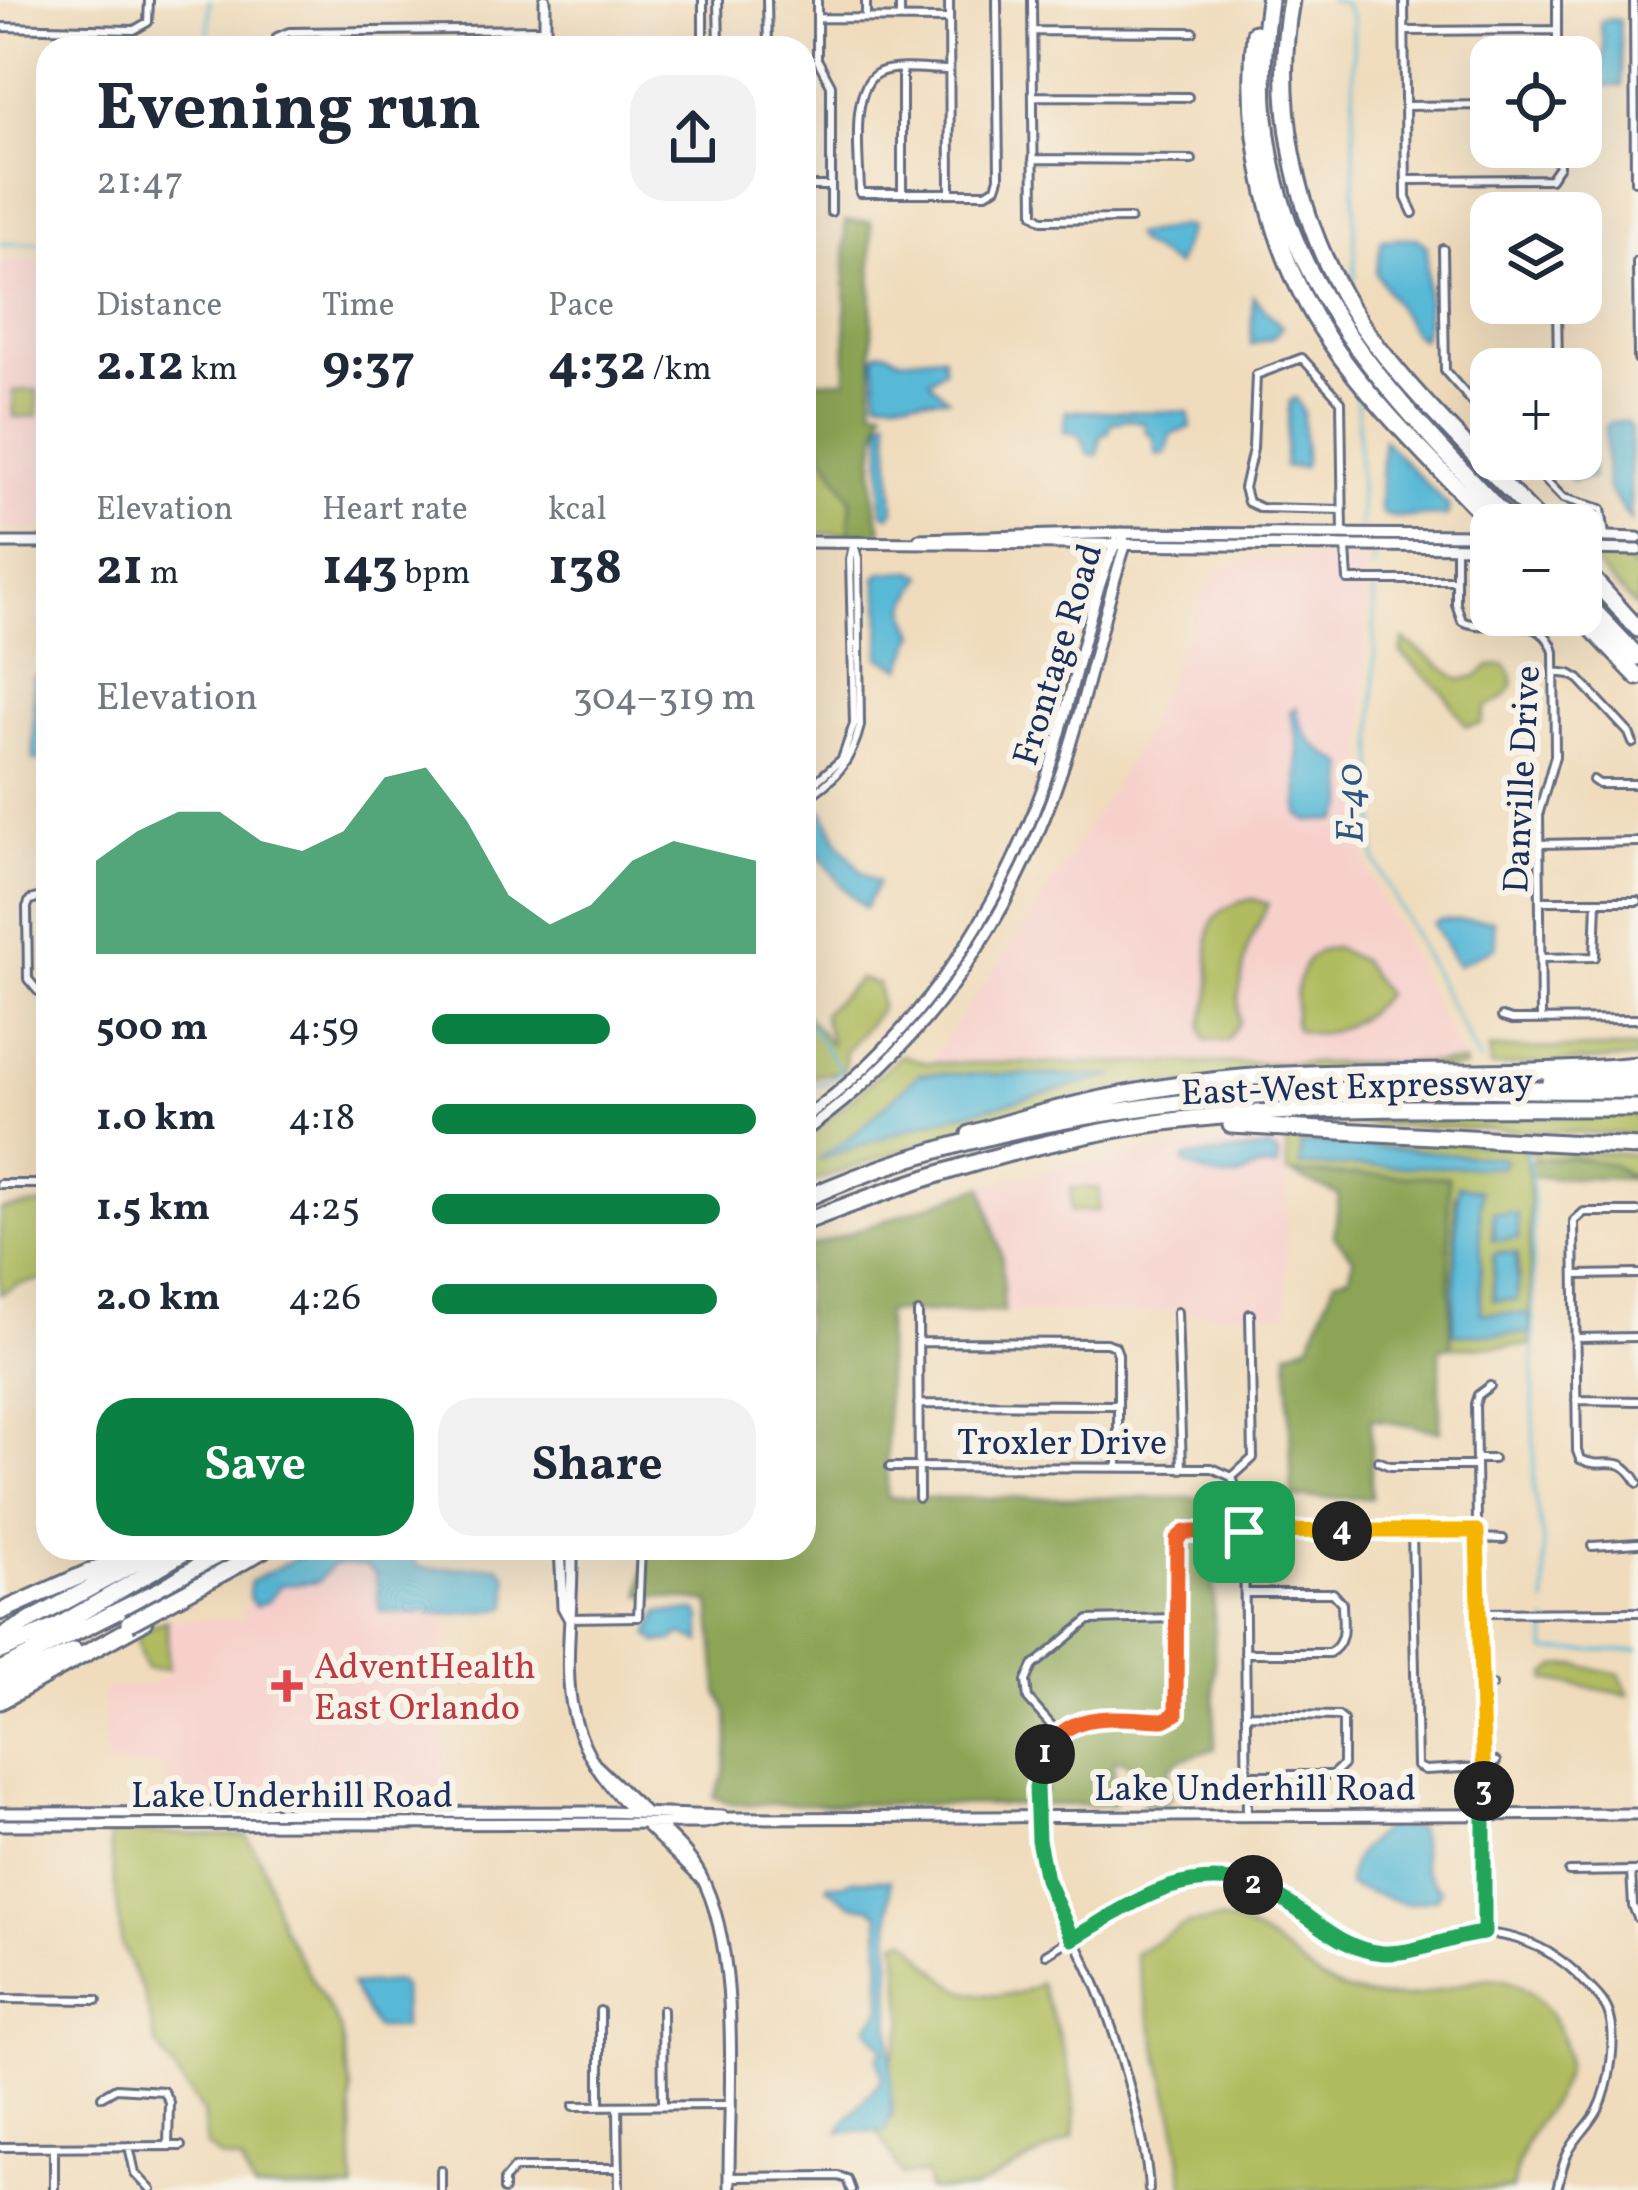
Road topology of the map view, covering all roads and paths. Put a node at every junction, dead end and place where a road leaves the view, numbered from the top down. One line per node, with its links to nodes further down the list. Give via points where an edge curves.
1 (149, 0): 22 (street, via 148,22 134,30)
2 (545, 0): 23 (street)
3 (703, 0): 30 (street)
4 (718, 0): 31 (street)
5 (767, 0): 32 (street)
6 (817, 0): 20 (street)
7 (866, 0): 18 (street)
8 (900, 0): 19 (street)
9 (949, 0): 21 (street)
10 (997, 0): 49 (street, via 999,178 986,193)
11 (1032, 0): 25 (street)
12 (1259, 0): 58 (highway, via 1254,126 1270,210 1299,285 1353,374)
13 (1269, 0): 59 (highway, via 1267,125 1299,252 1335,321)
14 (1291, 0): 60 (highway, via 1285,74 1293,160 1343,295 1401,373)
15 (1404, 0): 26 (street)
16 (1557, 0): 24 (street)
17 (1634, 0): 45 (street)
18 (866, 17): 19 (street); 20 (street)
19 (900, 17): 21 (street)
20 (817, 18): 34 (street)
21 (949, 19): 36 (street)
22 (0, 27)
23 (545, 29): 28 (street); 29 (street)
24 (1557, 30): 26 (street); 33 (street)
25 (1032, 31): 27 (street); 37 (street)
26 (1404, 31): 40 (street)
27 (1192, 32)
28 (281, 36)
29 (545, 36)
30 (703, 36)
31 (719, 36)
32 (768, 36)
33 (1557, 36)
34 (818, 59): 47 (street, via 831,85)
35 (902, 70): 36 (street); 48 (street); 48 (street, via 874,76 860,94 860,193)
36 (949, 70): 49 (street)
37 (1033, 96): 38 (street); 41 (street)
38 (1188, 97)
39 (1470, 105): 40 (street)
40 (1405, 106): 44 (street)
41 (1033, 159): 42 (street); 52 (street, via 1034,214 1042,220)
42 (1192, 160)
43 (1558, 168): 44 (street, via 1550,179)
44 (1406, 180): 51 (street)
45 (1635, 182)
46 (816, 186): 47 (street)
47 (831, 186): 50 (street)
48 (902, 193): 49 (street)
49 (950, 193)
50 (831, 212)
51 (1413, 213)
52 (1130, 219)
53 (1443, 249): 56 (street, via 1445,371)
54 (1637, 262): 55 (street)
55 (1638, 359)
56 (1470, 399)
57 (1546, 480): 65 (street, via 1563,498 1601,509)
58 (1482, 504)
59 (1485, 504)
60 (1523, 504)
61 (1342, 510): 61 (street, via 1341,401 1302,358 1256,375 1248,502); 68 (street)
62 (1122, 533): 68 (street); 71 (street); 75 (street, Frontage Road)
63 (1470, 537): 68 (street)
64 (1602, 537): 65 (street)
65 (1605, 537): 66 (street)
66 (1638, 538)
67 (1470, 539): 76 (street)
68 (1345, 540): 75 (street); 76 (street); 80 (street, via 1348,580)
69 (816, 542): 70 (street)
70 (854, 542): 71 (street); 93 (street, via 854,724 842,759)
71 (896, 542): 74 (street)
72 (0, 543): 73 (street)
73 (36, 543)
74 (1084, 546): 75 (street); 81 (street, via 1099,558)
75 (1119, 546): 81 (street, Frontage Road); 112 (street, Frontage Road, via 1070,746 1011,896 921,1024)
76 (1456, 547): 77 (street); 80 (street, Danville Drive)
77 (1470, 547)
78 (1602, 549): 79 (street)
79 (1638, 550)
80 (1456, 580): 89 (street, Danville Drive, via 1462,621 1543,631)
81 (1103, 582): 110 (street, Frontage Road, via 1039,802 998,889 929,997)
82 (1602, 587): 85 (highway)
83 (1602, 590): 86 (highway)
84 (1602, 619): 88 (highway)
85 (1638, 619)
86 (1638, 629)
87 (1599, 636): 90 (highway)
88 (1638, 657)
89 (1554, 672): 91 (street, via 1579,679); 96 (street, Danville Drive, via 1555,756 1539,812)
90 (1638, 677)
91 (1633, 743)
92 (1593, 780): 94 (street)
93 (816, 784)
94 (1638, 784)
95 (1638, 842): 96 (street)
96 (1540, 844): 98 (street, Danville Drive)
97 (36, 898): 102 (street, via 27,907 28,979)
98 (1541, 901): 99 (street); 101 (street, Danville Drive)
99 (1597, 901): 100 (street); 101 (street, via 1595,957)
100 (1638, 901)
101 (1541, 958): 104 (street, Danville Drive)
102 (36, 989)
103 (1502, 1017): 104 (street)
104 (1541, 1019): 105 (street)
105 (1638, 1019)
106 (1638, 1065): 117 (highway, via 1244,1078 1126,1093 960,1137)
107 (1638, 1076): 109 (highway)
108 (1638, 1090): 109 (highway, East-West Expressway)
109 (1393, 1092): 117 (highway, East-West Expressway, via 1285,1093 1132,1110 1005,1135)
110 (816, 1108)
111 (1638, 1108): 113 (highway, East-West Expressway, via 1303,1111)
112 (816, 1123)
113 (1162, 1123): 114 (highway); 120 (highway, East-West Expressway, via 942,1172)
114 (1638, 1144)
115 (0, 1184): 116 (street)
116 (36, 1184)
117 (838, 1184): 118 (highway, East-West Expressway)
118 (816, 1194)
119 (1638, 1212): 122 (street, via 1576,1215)
120 (816, 1218)
121 (1638, 1274): 122 (street)
122 (1575, 1275): 127 (street)
123 (1178, 1312): 140 (street)
124 (918, 1313): 128 (street)
125 (1250, 1314): 141 (street, via 1253,1458)
126 (1638, 1337): 127 (street)
127 (1575, 1338): 130 (street)
128 (918, 1342): 132 (street); 133 (street, via 1106,1343 1115,1346)
129 (1490, 1386): 136 (street, via 1475,1401)
130 (1576, 1400): 131 (street); 142 (street, via 1580,1459 1618,1462)
131 (1638, 1401)
132 (918, 1404): 133 (street); 139 (street)
133 (1118, 1405): 137 (street)
134 (1493, 1459): 136 (street)
135 (1378, 1461): 136 (street)
136 (1476, 1463): 146 (street)
137 (1118, 1467): 139 (street, Troxler Drive); 140 (street, Troxler Drive)
138 (890, 1468): 139 (street, Troxler Drive)
139 (919, 1468): 143 (street)
140 (1182, 1468): 141 (street, Troxler Drive)
141 (1232, 1477): 145 (street)
142 (1638, 1484)
143 (919, 1498)
144 (1412, 1531): 145 (street); 146 (street); 176 (street, via 1414,1756 1425,1769)
145 (1244, 1532): 159 (street); 164 (street, via 1180,1534)
146 (1477, 1534): 147 (street); 161 (street)
147 (1503, 1538)
148 (1638, 1543): 149 (street)
149 (1592, 1546)
150 (117, 1560): 162 (highway)
151 (142, 1560): 165 (highway)
152 (171, 1560): 166 (highway)
153 (209, 1560): 168 (highway)
154 (231, 1560): 172 (highway, via 104,1646)
155 (246, 1560): 169 (highway, bridge)
156 (561, 1560): 163 (street)
157 (572, 1560): 163 (street)
158 (640, 1560): 163 (street, via 638,1617)
159 (1245, 1593): 167 (street); 167 (street, via 1333,1593 1342,1603 1337,1649)
160 (1638, 1612): 161 (street)
161 (1478, 1613): 171 (street)
162 (0, 1614)
163 (569, 1618): 177 (street, via 572,1717)
164 (1176, 1618): 174 (street, via 1173,1717 1087,1719); 174 (street, via 1089,1621 1033,1666 1028,1699)
165 (0, 1637)
166 (0, 1652)
167 (1245, 1653): 173 (street)
168 (0, 1670)
169 (0, 1685)
170 (1492, 1685): 171 (street)
171 (1479, 1686): 176 (street)
172 (0, 1701)
173 (1246, 1714): 178 (street); 178 (street, via 1343,1720 1343,1765 1333,1774)
174 (1058, 1733): 183 (street, via 1046,1750)
175 (1496, 1762): 176 (street)
176 (1484, 1764): 186 (street)
177 (597, 1766): 179 (street); 188 (street)
178 (1247, 1775): 185 (street)
179 (616, 1793): 182 (street); 188 (street)
180 (377, 1812): 181 (street, Lake Underhill Road); 189 (street, Lake Underhill Road); 191 (street)
181 (451, 1812): 182 (street, Lake Underhill Road); 192 (street)
182 (607, 1812): 188 (street, Lake Underhill Road)
183 (1038, 1812): 185 (street, Lake Underhill Road); 190 (street, Lake Underhill Road); 202 (street, via 1046,1879)
184 (0, 1813): 189 (street, Lake Underhill Road)
185 (1247, 1814): 186 (street, Lake Underhill Road)
186 (1484, 1814): 187 (street, Lake Underhill Road); 201 (street)
187 (1638, 1814)
188 (641, 1815): 190 (street, Lake Underhill Road); 192 (street, Lake Underhill Road); 193 (street); 199 (street)
189 (209, 1816): 191 (street, Lake Underhill Road); 195 (street, Lake Underhill Road)
190 (729, 1817): 194 (street, Lake Underhill Road)
191 (356, 1821): 192 (street, Lake Underhill Road)
192 (431, 1821)
193 (656, 1822): 194 (street, Lake Underhill Road); 196 (street)
194 (693, 1822): 196 (street, via 682,1830)
195 (0, 1825)
196 (682, 1848): 199 (street)
197 (1635, 1871): 198 (street); 200 (street)
198 (1568, 1872)
199 (704, 1882): 210 (street, via 726,1955)
200 (1638, 1918)
201 (1484, 1933): 202 (street, via 1378,1953 1351,1945 1259,1886 1199,1879 1159,1889); 230 (street, via 1552,1952 1608,2010 1605,2089 1566,2156)
202 (1072, 1939): 203 (street); 229 (street, via 1117,2051)
203 (1046, 1954)
204 (0, 1999): 205 (street)
205 (97, 2000)
206 (662, 2010): 209 (street)
207 (600, 2011): 212 (street)
208 (102, 2096): 216 (street, via 116,2088 163,2091)
209 (663, 2105): 210 (street); 213 (street)
210 (728, 2105): 221 (street)
211 (574, 2106): 212 (street)
212 (600, 2106): 213 (street)
213 (618, 2106): 219 (street)
214 (54, 2146): 215 (street); 218 (street); 223 (street)
215 (129, 2146): 216 (street); 222 (street)
216 (168, 2146): 217 (street)
217 (182, 2146)
218 (0, 2147)
219 (619, 2168): 225 (street, via 514,2168); 226 (street)
220 (441, 2170): 224 (street)
221 (729, 2177): 227 (street); 228 (street, via 838,2176)
222 (148, 2189)
223 (55, 2190)
224 (441, 2190)
225 (504, 2190)
226 (619, 2190)
227 (729, 2190)
228 (851, 2190)
229 (1149, 2190)
230 (1557, 2190)

